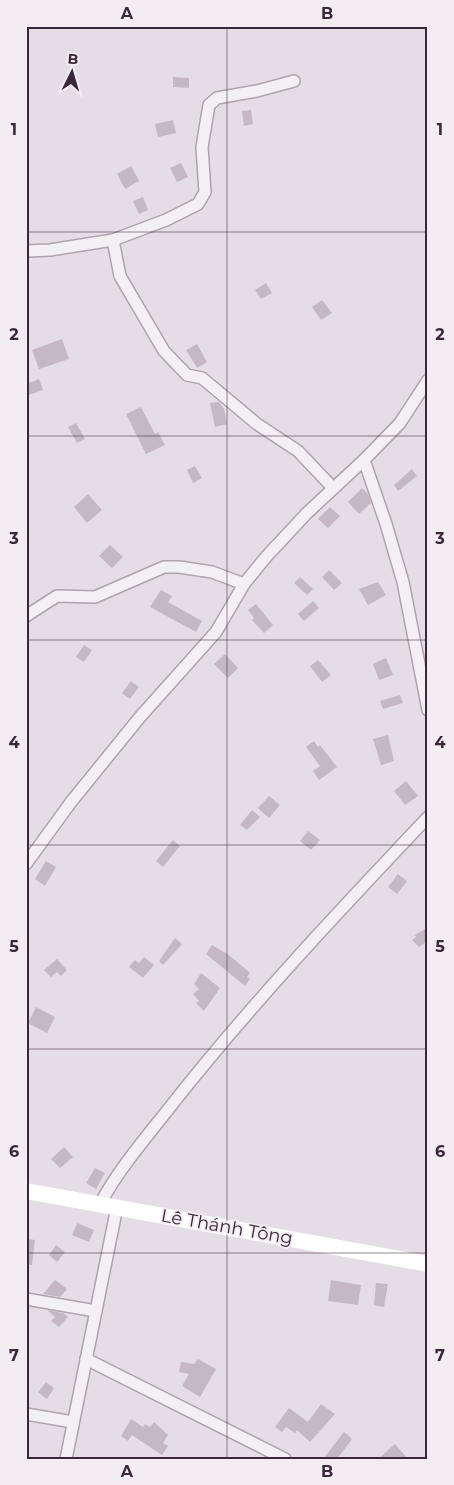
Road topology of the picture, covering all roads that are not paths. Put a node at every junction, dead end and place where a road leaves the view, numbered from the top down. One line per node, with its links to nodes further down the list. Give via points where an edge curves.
1 (294, 81): 2 (street, via 257,92 217,98 209,105 202,147 205,192 198,204)
2 (113, 240): 3 (street); 6 (street, via 120,276 164,351 186,375 202,378 257,424 298,451)
3 (26, 251)
4 (428, 380): 5 (street, via 400,423)
5 (364, 460): 6 (street); 9 (street, via 404,582)
6 (333, 488): 7 (street)
7 (244, 584): 8 (street, via 212,572 164,566 95,597 57,596); 11 (street, via 216,632 128,732)
8 (26, 616)
9 (428, 710)
10 (428, 816): 13 (street, via 293,962 204,1065 121,1170)
11 (26, 864)
12 (26, 1191): 13 (street, Lê Thánh Tông)
13 (100, 1204): 14 (street, Lê Thánh Tông)
14 (117, 1207): 15 (street, Lê Thánh Tông); 17 (street)
15 (428, 1264)
16 (26, 1299): 17 (street)
17 (96, 1311): 18 (street)
18 (86, 1359): 20 (street); 22 (street)
19 (26, 1414): 20 (street)
20 (73, 1422): 21 (street)
21 (66, 1459)
22 (285, 1459)

